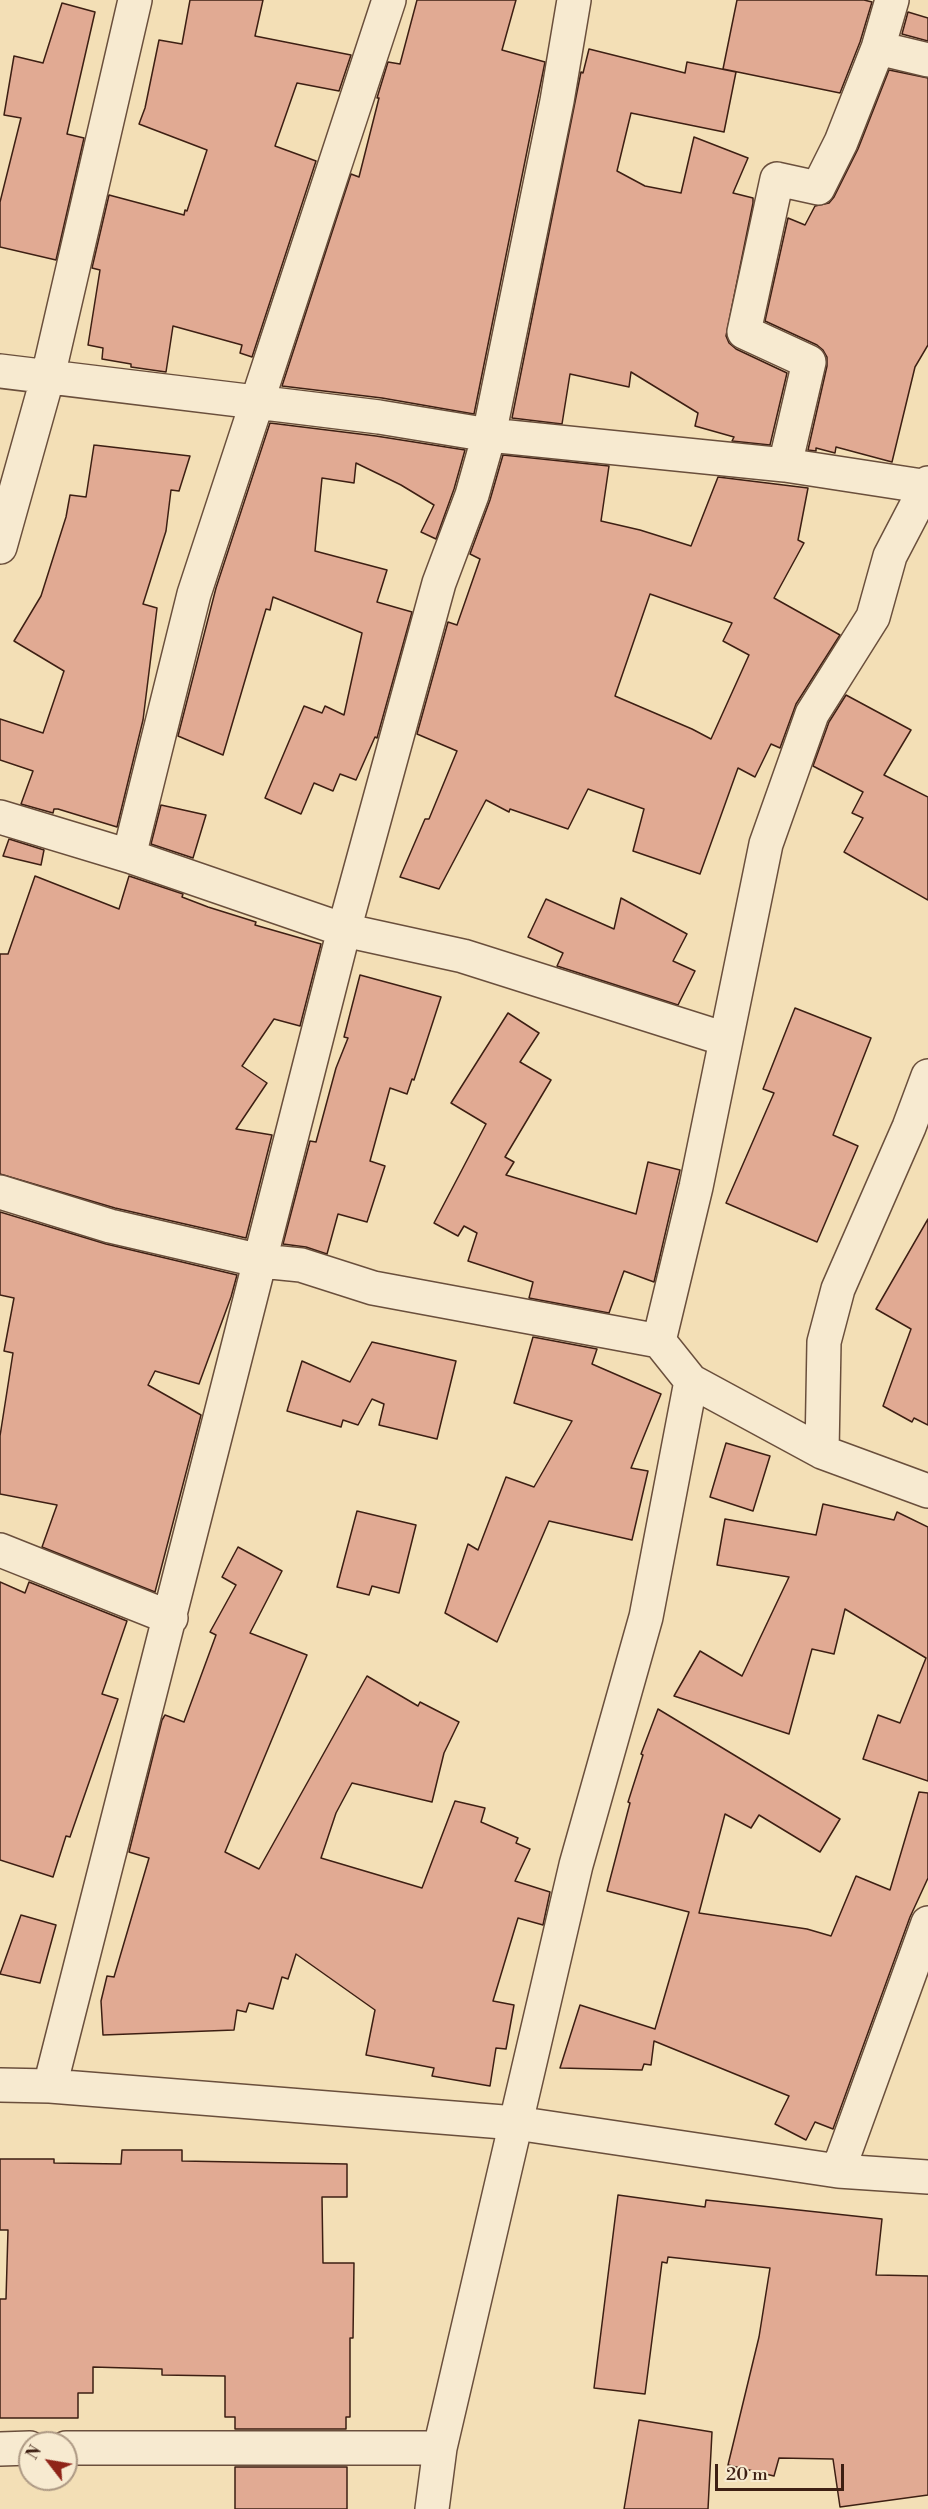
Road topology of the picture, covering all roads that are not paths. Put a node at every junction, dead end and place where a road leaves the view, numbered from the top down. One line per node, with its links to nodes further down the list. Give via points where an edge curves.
1 (135, 0): 8 (street)
2 (390, 0): 9 (street)
3 (574, 0): 10 (street)
4 (892, 0): 5 (street)
5 (878, 48): 6 (street); 11 (street, via 841,142 818,188 777,179 744,332 809,362)
6 (928, 60)
7 (0, 371): 8 (street)
8 (48, 376): 9 (street); 13 (street)
9 (258, 402): 10 (street); 15 (street, via 194,594)
10 (489, 435): 11 (street); 16 (street, via 472,495 439,583)
11 (785, 465): 12 (street)
12 (928, 486): 17 (street, via 890,556 873,617 812,714 766,844)
13 (0, 547)
14 (0, 817): 15 (street)
15 (129, 856): 16 (street)
16 (344, 930): 17 (street, via 463,956); 21 (street)
17 (725, 1039): 22 (street, via 696,1187)
18 (928, 1076): 19 (street)
19 (919, 1130): 24 (street, via 838,1289 824,1341)
20 (0, 1192): 21 (street, via 110,1226)
21 (261, 1261): 22 (street, via 301,1266 373,1288); 27 (street)
22 (659, 1341): 23 (street)
23 (691, 1381): 24 (street); 31 (street, via 646,1617 576,1864)
24 (822, 1452): 25 (street)
25 (928, 1491)
26 (0, 1550): 27 (street)
27 (171, 1618): 30 (street)
28 (928, 1923): 32 (street)
29 (0, 2085): 30 (street)
30 (50, 2086): 31 (street)
31 (516, 2123): 32 (street); 36 (street)
32 (838, 2171): 33 (street)
33 (928, 2177)
34 (18, 2448): 37 (street)
35 (78, 2448): 36 (street)
36 (440, 2448): 38 (street)
37 (0, 2449)
38 (432, 2509)

